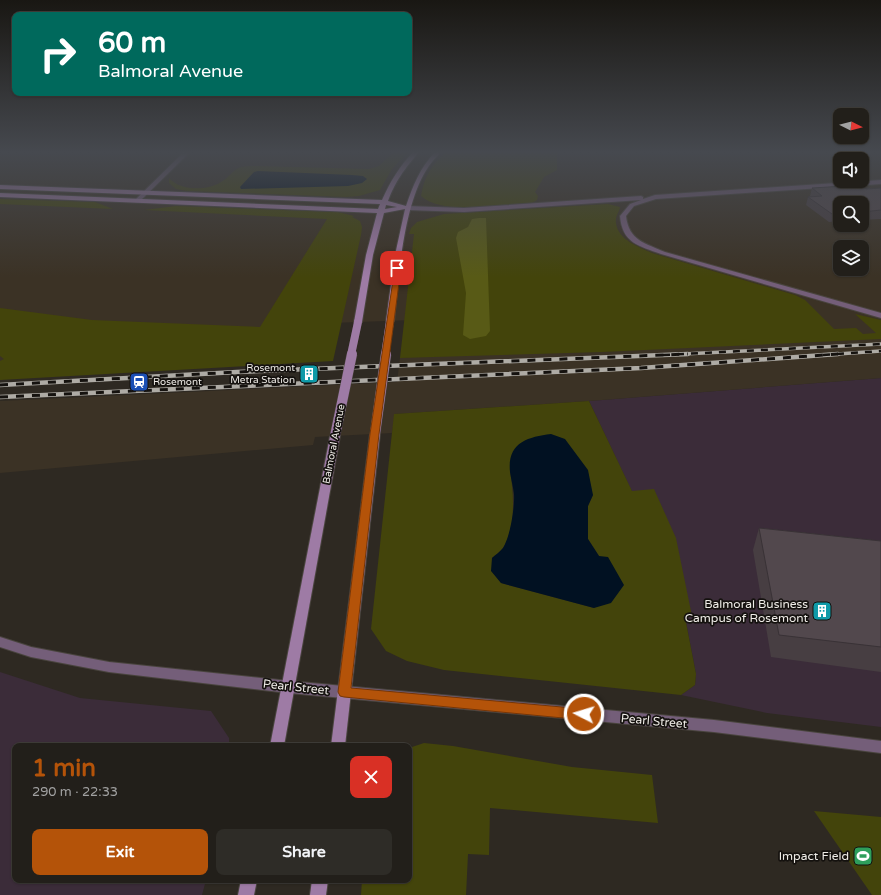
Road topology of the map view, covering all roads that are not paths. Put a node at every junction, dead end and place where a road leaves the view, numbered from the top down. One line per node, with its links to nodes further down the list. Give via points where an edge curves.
1 (145, 194): 8 (street)
2 (166, 194): 9 (street)
3 (387, 194): 9 (street, Balmoral Avenue)
4 (412, 194): 10 (street)
5 (715, 194): 7 (street)
6 (0, 195): 8 (street)
7 (655, 198): 10 (street, via 464,210); 12 (street, via 632,205 623,216 624,228 635,242 663,253)
8 (137, 201): 11 (street)
9 (383, 202): 10 (street); 11 (street, Balmoral Avenue)
10 (407, 208): 11 (street); 15 (street, bridge, via 375,434)
11 (380, 211): 14 (street, Balmoral Avenue, bridge)
12 (881, 316)
13 (0, 642): 14 (street, Pearl Street, via 31,652 109,667)
14 (289, 687): 15 (street, Pearl Street); 16 (street, Balmoral Avenue)
15 (344, 692): 17 (street); 18 (street, Pearl Street, via 707,726)
16 (278, 743)
17 (338, 743)
18 (881, 747)
19 (248, 883): 21 (street)
20 (320, 883): 22 (street)
21 (246, 895)
22 (318, 895)

